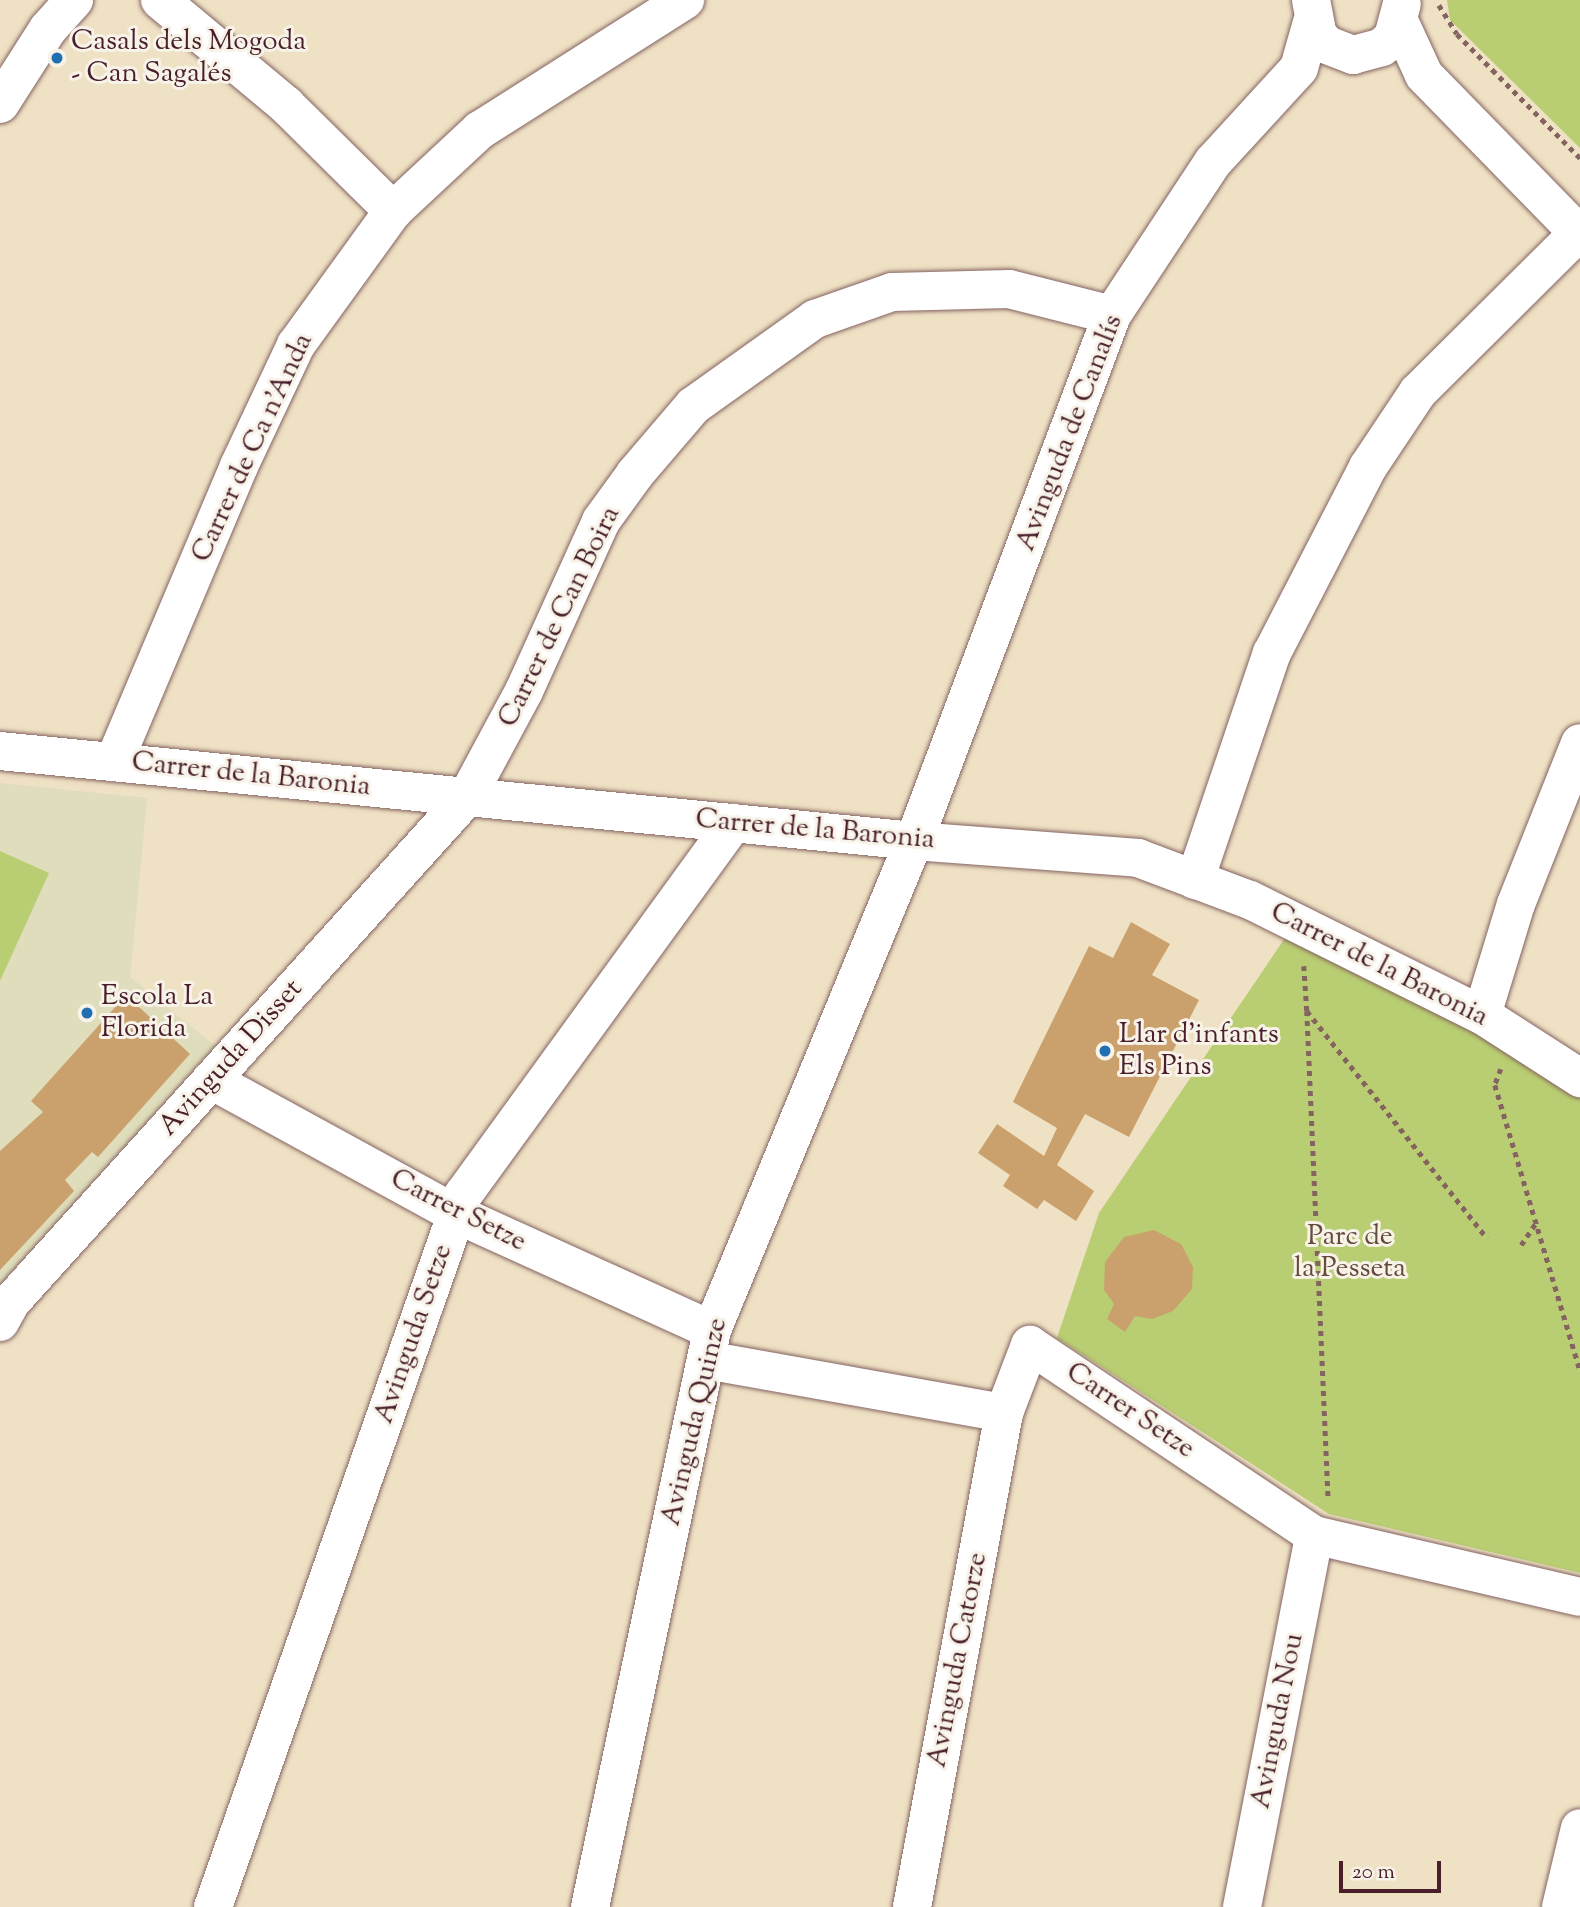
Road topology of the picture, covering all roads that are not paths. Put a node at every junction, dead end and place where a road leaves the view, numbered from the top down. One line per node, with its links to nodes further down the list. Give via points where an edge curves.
1 (74, 0): 9 (street, via 48,29)
2 (160, 0): 10 (street, via 286,105)
3 (685, 0): 10 (street, Carrer de Ca n'Anda, via 480,130)
4 (1311, 11): 6 (street, via 1318,35); 7 (street, Avinguda de Canalís)
5 (1401, 11): 6 (street, Avinguda de Canalís, via 1393,37); 8 (street)
6 (1353, 53): 7 (street, Avinguda de Canalís); 8 (street)
7 (1298, 68): 12 (street, Avinguda de Canalís, via 1213,162)
8 (1424, 75): 11 (street)
9 (0, 104)
10 (393, 211): 15 (street, Carrer de Ca n'Anda, via 296,345 239,466)
11 (1579, 234): 19 (street, via 1419,392 1368,467 1272,653)
12 (1112, 315): 16 (street, Carrer de Can Boira, via 1009,289 892,292 815,319 704,399 635,474 601,521 524,691); 18 (street, Avinguda de Canalís)
13 (1580, 743): 20 (street, via 1516,904)
14 (0, 751): 15 (street, Carrer de la Baronia)
15 (114, 762): 16 (street, Carrer de la Baronia)
16 (467, 797): 17 (street, Carrer de la Baronia); 22 (street, Avinguda Disset)
17 (733, 823): 18 (street, Carrer de la Baronia); 23 (street, Avinguda Setze, via 463,1195)
18 (915, 841): 19 (street, Carrer de la Baronia, via 1138,858); 25 (street, Avinguda Quinze)
19 (1195, 880): 20 (street, Carrer de la Baronia, via 1251,900)
20 (1482, 1015): 21 (street, Carrer de la Baronia)
21 (1580, 1078)
22 (211, 1080): 23 (street, Carrer Setze); 24 (street, Avinguda Disset, via 11,1302)
23 (456, 1214): 25 (street, Carrer Setze); 30 (street, Avinguda Setze)
24 (0, 1322)
25 (709, 1345): 26 (street, Carrer Setze); 31 (street, Avinguda Quinze)
26 (1004, 1413): 27 (street, Carrer Setze, via 1030,1345); 32 (street, Avinguda Catorze)
27 (1322, 1525): 28 (street, Carrer Setze); 33 (street, Avinguda Nou)
28 (1580, 1597)
29 (1580, 1828): 34 (street)
30 (213, 1907)
31 (590, 1907)
32 (912, 1907)
33 (1242, 1907)
34 (1561, 1907)

